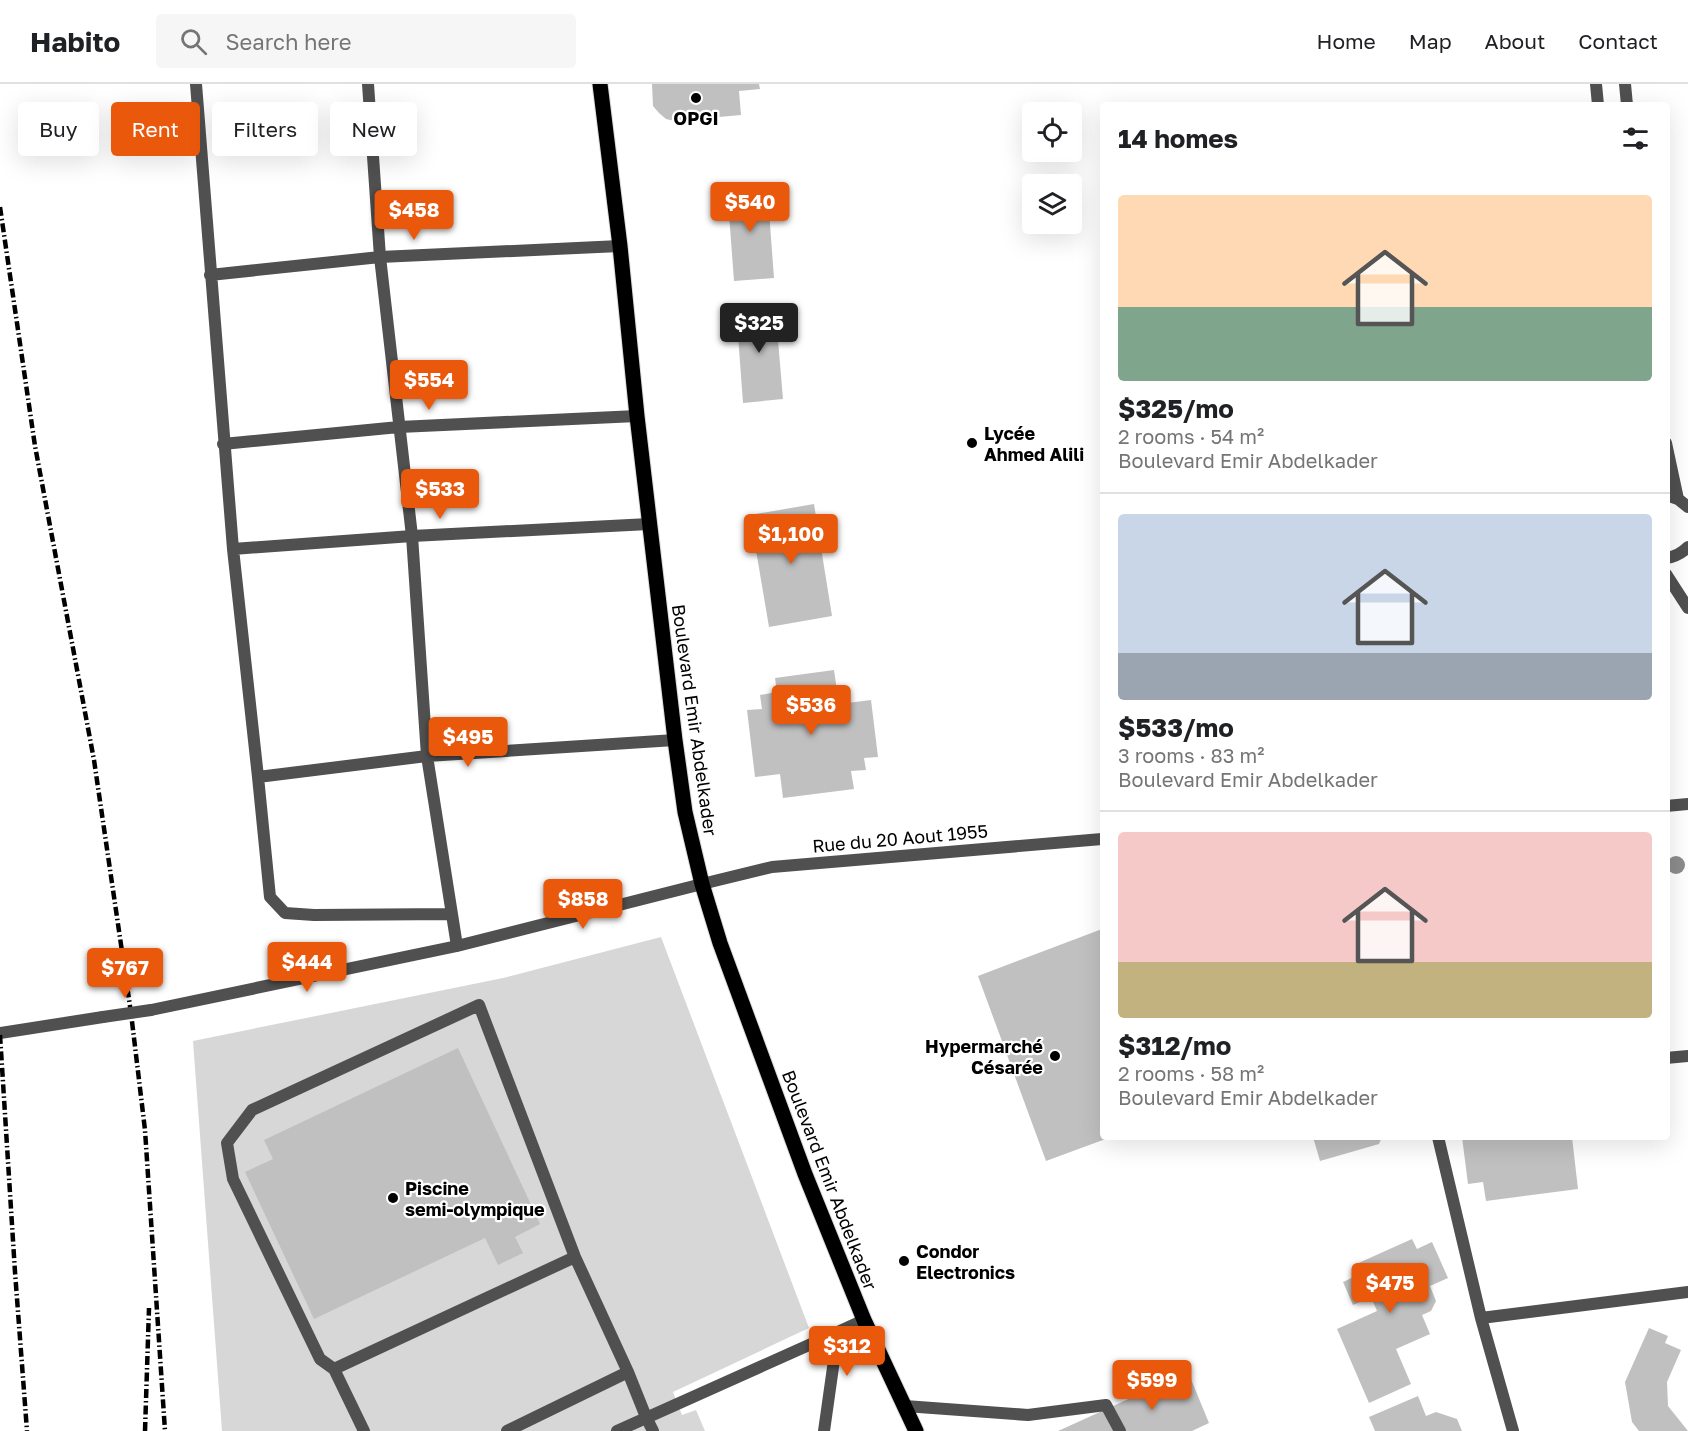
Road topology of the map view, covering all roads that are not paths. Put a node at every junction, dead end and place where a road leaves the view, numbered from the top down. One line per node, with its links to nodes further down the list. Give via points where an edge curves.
1 (196, 84): 10 (street)
2 (368, 84): 9 (street)
3 (600, 84): 8 (main road, Boulevard Emir Abdelkader)
4 (1596, 84): 6 (street)
5 (1625, 84): 7 (street)
6 (1598, 102)
7 (1627, 102)
8 (620, 246): 9 (street); 11 (main road, Boulevard Emir Abdelkader)
9 (380, 257): 10 (street); 12 (street)
10 (210, 275): 13 (street)
11 (637, 416): 12 (street); 16 (main road, Boulevard Emir Abdelkader)
12 (399, 427): 13 (street); 17 (street)
13 (223, 444): 19 (street)
14 (1670, 459): 15 (street)
15 (1681, 503)
16 (650, 524): 17 (street); 23 (main road, Boulevard Emir Abdelkader)
17 (412, 536): 19 (street); 24 (street)
18 (1688, 547): 20 (street)
19 (233, 549): 25 (street)
20 (1670, 557)
21 (1670, 580): 22 (street)
22 (1688, 608)
23 (675, 740): 24 (street); 29 (main road, Boulevard Emir Abdelkader, via 685,812)
24 (427, 756): 25 (street); 30 (street)
25 (258, 777): 30 (street, via 270,897 285,913)
26 (1688, 804): 27 (street)
27 (1670, 806)
28 (1100, 839): 29 (street, Rue du 20 Aout 1955, via 772,867)
29 (702, 884): 31 (street, Rue du 20 Aout 1955); 39 (main road, Boulevard Emir Abdelkader, via 805,1174)
30 (453, 914): 31 (street)
31 (457, 946): 32 (street, Rue du 20 Aout 1955, bridge, via 151,1010)
32 (0, 1034)
33 (1688, 1056): 34 (street)
34 (1670, 1058)
35 (1439, 1140): 38 (street)
36 (575, 1257): 41 (street); 41 (street, via 479,1005 262,1105 252,1110 227,1143 233,1179 320,1359); 42 (street)
37 (1688, 1292): 38 (street)
38 (1481, 1318): 52 (street)
39 (864, 1320): 40 (street); 43 (main road, Boulevard Emir Abdelkader)
40 (838, 1332): 44 (street); 49 (street)
41 (334, 1369): 45 (street)
42 (628, 1372): 44 (street); 46 (street)
43 (905, 1406): 50 (main road, Boulevard Emir Abdelkader); 51 (street, via 1028,1415 1106,1406)
44 (646, 1417): 47 (street); 48 (street)
45 (364, 1431)
46 (507, 1431)
47 (617, 1431)
48 (653, 1431)
49 (824, 1431)
50 (916, 1431)
51 (1120, 1431)
52 (1513, 1431)

